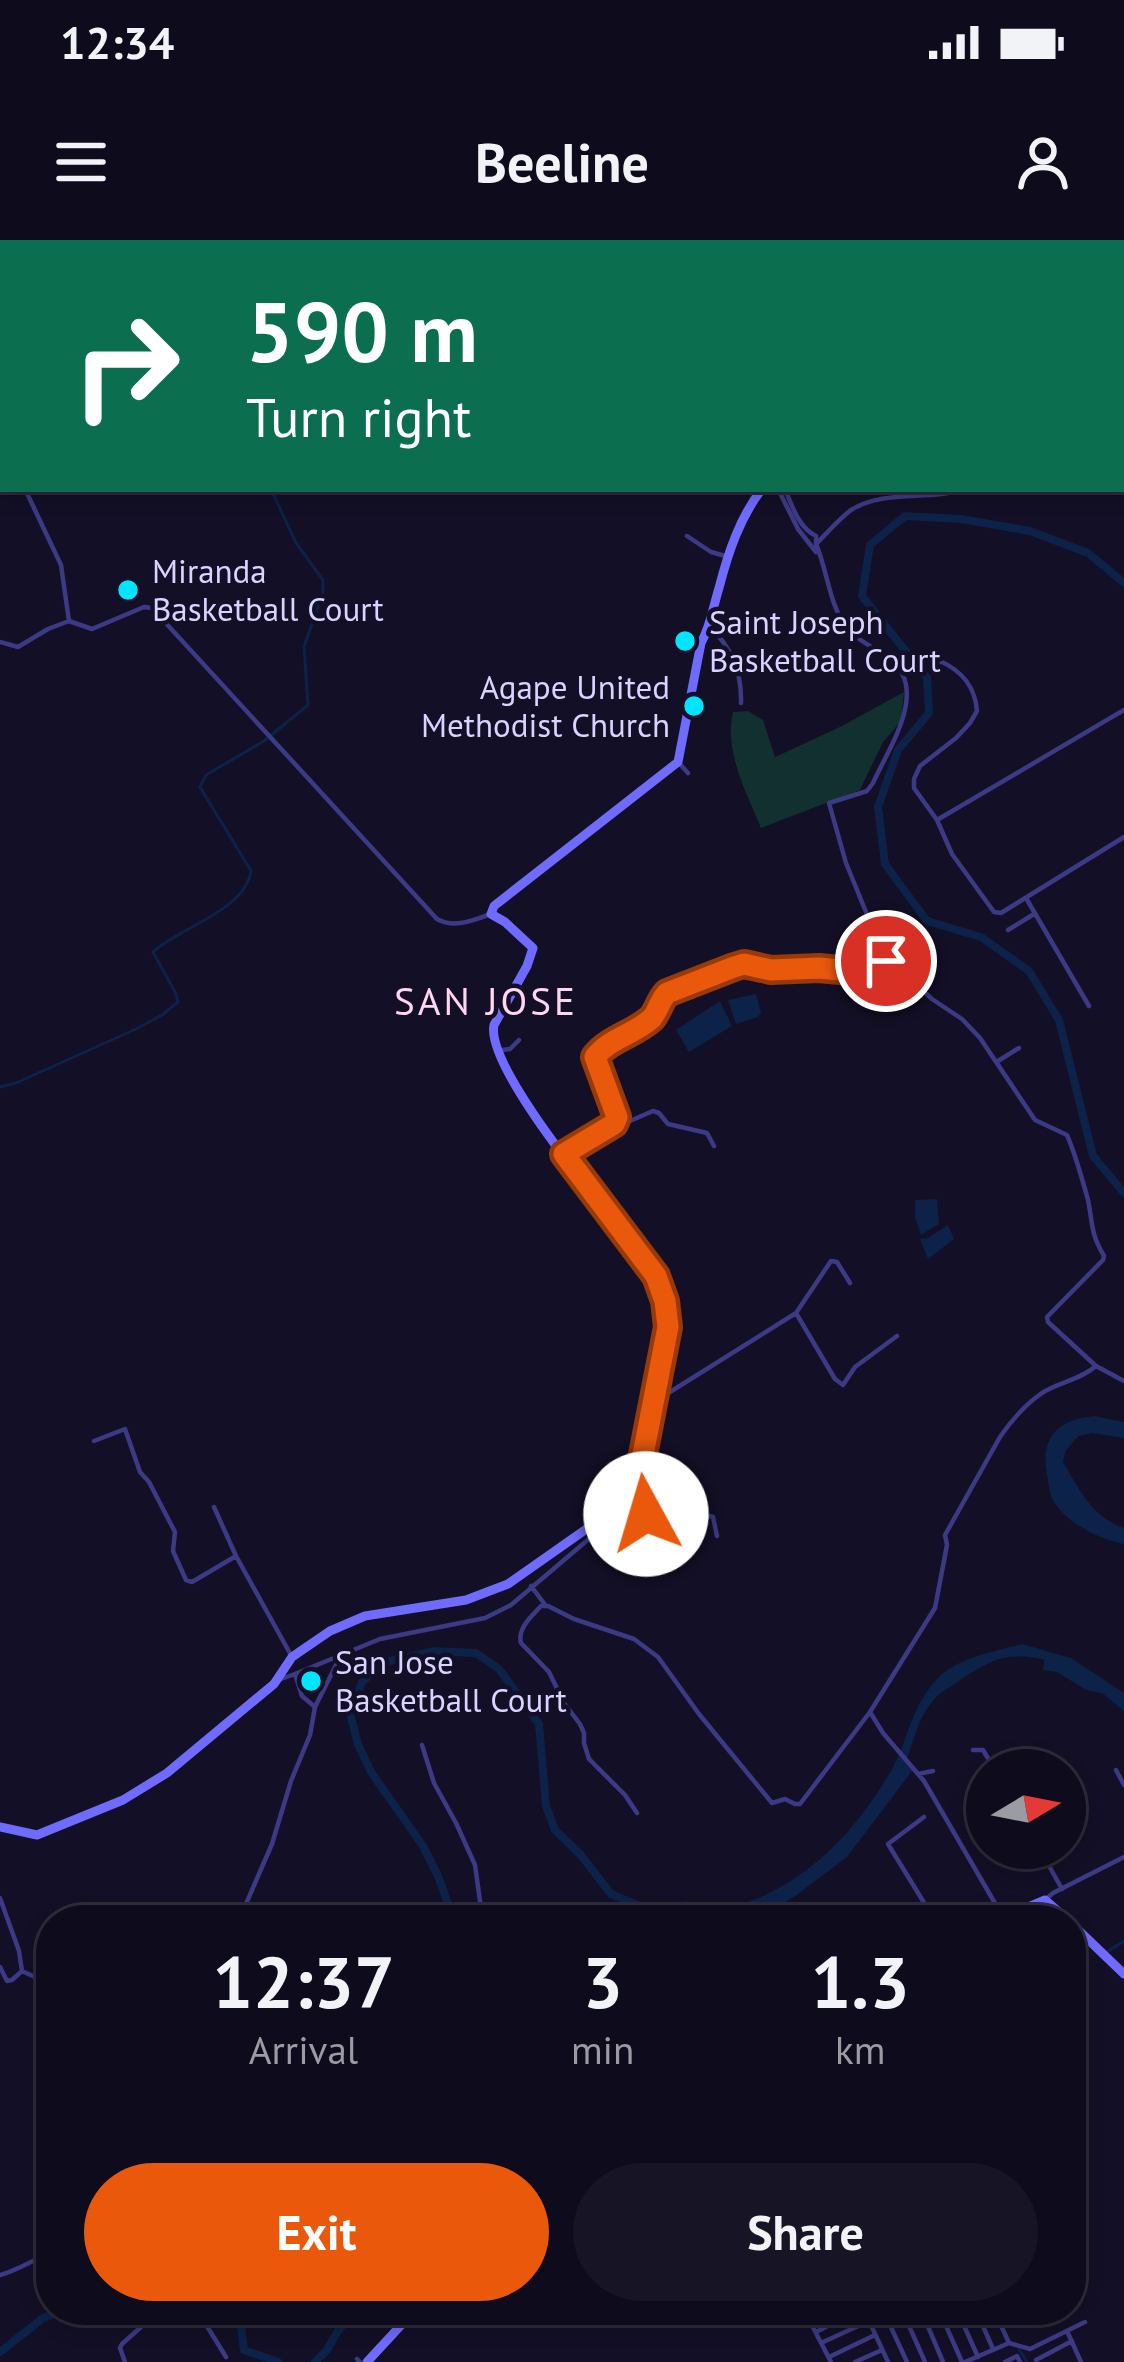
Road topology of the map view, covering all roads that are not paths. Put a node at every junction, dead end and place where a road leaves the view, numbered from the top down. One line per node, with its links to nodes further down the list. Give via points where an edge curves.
1 (26, 492): 10 (street, via 61,565)
2 (760, 492): 8 (street)
3 (782, 492): 9 (street)
4 (783, 492): 7 (street)
5 (951, 492): 7 (street, via 855,507)
6 (687, 536): 8 (street)
7 (816, 544): 9 (street)
8 (729, 556): 11 (street)
9 (823, 562): 24 (street, via 847,629 895,662 905,680 906,712 873,783 829,803)
10 (69, 621): 12 (street, via 17,647); 21 (street, via 92,628 152,608 437,919 458,924)
11 (710, 627): 14 (street, via 735,661); 16 (street)
12 (0, 642)
13 (932, 666): 18 (street, via 954,668 977,706 914,779)
14 (742, 703)
15 (1124, 710): 18 (street)
16 (678, 761): 17 (street); 21 (street)
17 (688, 773)
18 (937, 820): 20 (street, via 994,912)
19 (1124, 836): 20 (street)
20 (1026, 898): 22 (street)
21 (491, 914): 28 (street, via 533,948 494,1024)
22 (1034, 914): 23 (street); 25 (street)
23 (1008, 930)
24 (886, 961): 29 (street, via 962,1019); 30 (street, via 851,971 744,964 667,993 654,1016 595,1057)
25 (1089, 1006)
26 (519, 1040): 28 (street)
27 (1018, 1048): 29 (street)
28 (497, 1052): 32 (street)
29 (995, 1062): 36 (street, via 1025,1110 1067,1135 1078,1160 1104,1256 1047,1317)
30 (614, 1124): 31 (street, via 656,1111 668,1124 707,1133); 32 (street)
31 (714, 1146)
32 (564, 1154): 38 (street, via 656,1276 668,1327)
33 (850, 1283): 34 (street, via 831,1261)
34 (796, 1313): 35 (street, via 838,1384); 39 (street)
35 (897, 1336)
36 (1096, 1366): 37 (street); 56 (street, via 1044,1392 1000,1437 945,1535 935,1608)
37 (1124, 1381)
38 (656, 1382): 39 (street); 41 (street)
39 (662, 1397): 41 (street, via 646,1474)
40 (94, 1441): 46 (street, via 125,1429 175,1532 172,1551 186,1580)
41 (631, 1493): 43 (street); 47 (street); 48 (street, via 623,1510)
42 (214, 1508): 46 (street)
43 (652, 1532): 44 (street, via 712,1516); 45 (street)
44 (717, 1536)
45 (599, 1550)
46 (236, 1556): 52 (street)
47 (542, 1558): 48 (street); 52 (street, via 496,1589 365,1616)
48 (552, 1570): 49 (street)
49 (531, 1586): 50 (street); 51 (street, via 485,1618)
50 (546, 1606): 56 (street, via 634,1639 658,1657 772,1803 800,1804); 62 (street, via 522,1628 521,1643 580,1724 589,1759)
51 (341, 1655): 53 (street); 55 (street)
52 (292, 1657): 54 (street)
53 (295, 1674): 54 (street); 55 (street)
54 (278, 1679): 64 (street, via 123,1800 37,1835)
55 (315, 1707): 70 (street)
56 (869, 1712): 59 (street)
57 (422, 1745): 71 (street, via 475,1865)
58 (1116, 1770): 61 (street)
59 (917, 1771): 60 (street); 73 (street)
60 (933, 1771)
61 (1124, 1785)
62 (637, 1813)
63 (924, 1817): 72 (street, via 888,1844)
64 (0, 1827)
65 (1124, 1857): 67 (street)
66 (1051, 1869): 67 (street)
67 (1062, 1888): 68 (street)
68 (1049, 1896): 74 (street); 75 (street)
69 (0, 1898): 78 (street)
70 (248, 1905)
71 (483, 1905)
72 (925, 1905)
73 (994, 1905)
74 (1027, 1905)
75 (1058, 1905)
76 (1086, 1934): 79 (street)
77 (0, 1967): 78 (street, via 7,1981)
78 (22, 1971): 80 (street)
79 (1124, 1974)
80 (36, 1978)
81 (36, 2259): 82 (street)
82 (0, 2275)
83 (143, 2325): 112 (street, via 122,2344)
84 (206, 2325): 108 (street)
85 (396, 2325): 113 (street)
86 (812, 2325): 99 (street)
87 (830, 2325): 99 (street)
88 (861, 2325): 103 (street)
89 (871, 2325): 100 (street)
90 (891, 2325): 117 (street)
91 (909, 2325): 118 (street)
92 (928, 2325): 119 (street)
93 (946, 2325): 120 (street)
94 (964, 2325): 107 (street)
95 (983, 2325): 106 (street)
96 (1001, 2325): 102 (street)
97 (1079, 2325): 98 (street)
98 (1067, 2331): 101 (street); 104 (street)
99 (815, 2332): 103 (street)
100 (875, 2336): 105 (street); 109 (street)
101 (1072, 2341): 111 (street); 114 (street)
102 (1009, 2343): 104 (street); 106 (street)
103 (821, 2344): 109 (street)
104 (1030, 2349): 114 (street)
105 (882, 2350): 110 (street); 116 (street)
106 (994, 2350): 107 (street)
107 (977, 2356): 120 (street)
108 (226, 2357)
109 (830, 2359)
110 (867, 2360): 115 (street)
111 (1080, 2360): 123 (street)
112 (123, 2361)
113 (361, 2361)
114 (1036, 2361)
115 (855, 2362)
116 (888, 2362)
117 (907, 2362)
118 (925, 2362)
119 (944, 2362)
120 (964, 2362)
121 (1005, 2362): 122 (street)
122 (1021, 2362)
123 (1071, 2362)

